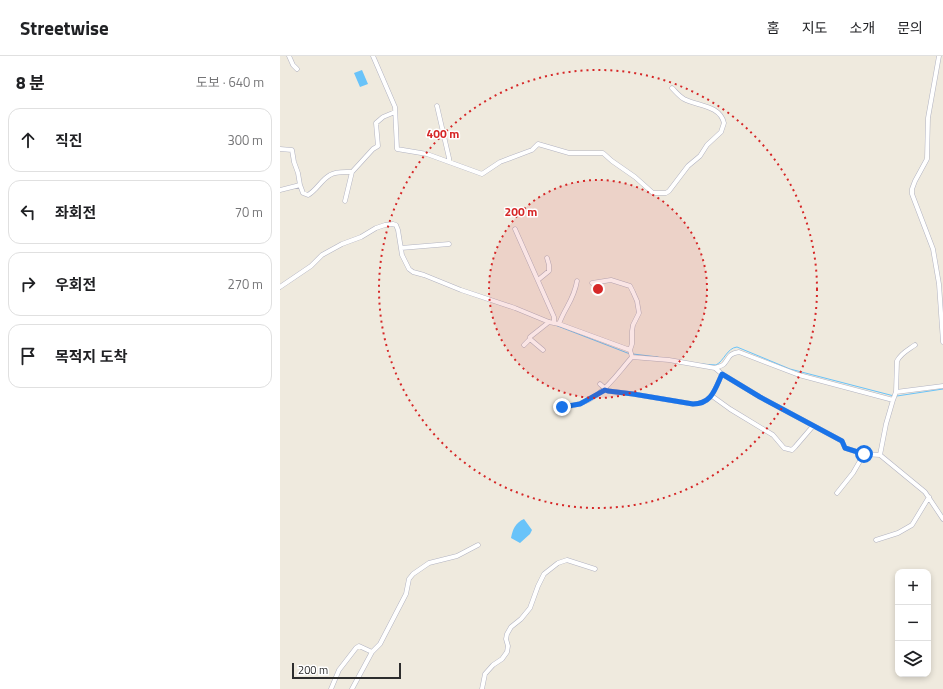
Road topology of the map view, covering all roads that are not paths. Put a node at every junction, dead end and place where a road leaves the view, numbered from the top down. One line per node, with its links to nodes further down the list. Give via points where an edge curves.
1 (289, 56): 4 (street)
2 (373, 56): 7 (street)
3 (939, 56): 25 (street, via 928,118 926,159 915,181 912,194 933,249 939,284)
4 (298, 69)
5 (672, 88): 9 (street, via 682,98 712,109 721,116 724,123 721,132 666,193 653,193 603,153 569,153 538,144 532,150 500,162 482,174)
6 (437, 106): 9 (street)
7 (395, 112): 9 (street, via 398,149 427,154); 10 (street, via 376,123 378,146 373,148)
8 (280, 149): 11 (street, via 292,150)
9 (448, 162)
10 (352, 172): 11 (street, via 330,175 308,195 303,193); 13 (street)
11 (300, 185): 12 (street)
12 (280, 190)
13 (345, 200)
14 (514, 228): 18 (street)
15 (449, 244): 16 (street)
16 (401, 248): 21 (street, via 396,226 385,225 322,255 311,266); 22 (street, via 406,264 413,272)
17 (547, 258): 18 (street, via 549,271)
18 (538, 280): 23 (street)
19 (577, 281): 23 (street, via 574,296)
20 (592, 284): 29 (street, via 611,280 630,286 639,313 632,331)
21 (280, 286)
22 (549, 322): 23 (street); 24 (street, via 532,334)
23 (557, 323): 29 (street)
24 (530, 339): 26 (street); 28 (street)
25 (943, 342)
26 (524, 345)
27 (915, 345): 36 (street, via 897,361)
28 (543, 350)
29 (631, 354): 30 (street); 34 (street)
30 (715, 368): 31 (street); 36 (street, via 723,365 728,356 739,352 799,375)
31 (722, 374): 35 (street); 38 (street)
32 (600, 384): 34 (street)
33 (943, 386): 36 (street)
34 (605, 390): 35 (street, via 693,404 701,404); 37 (street, via 580,404)
35 (712, 396): 38 (street, via 773,435 788,450 792,450)
36 (894, 396): 40 (street)
37 (562, 407)
38 (813, 426): 39 (street, via 842,441 845,448)
39 (864, 454): 40 (street); 41 (street)
40 (880, 455): 42 (street)
41 (838, 492)
42 (929, 497): 43 (street); 44 (street, via 912,525)
43 (943, 519)
44 (876, 540)
45 (478, 545): 47 (street, via 457,556 429,563 413,574 409,579 406,594 380,644)
46 (595, 569): 50 (street, via 567,560 558,563 544,574 530,608 507,634 507,652 485,674)
47 (372, 652): 48 (street, via 359,646 356,648 339,670); 49 (street)
48 (331, 689)
49 (352, 689)
50 (482, 689)

